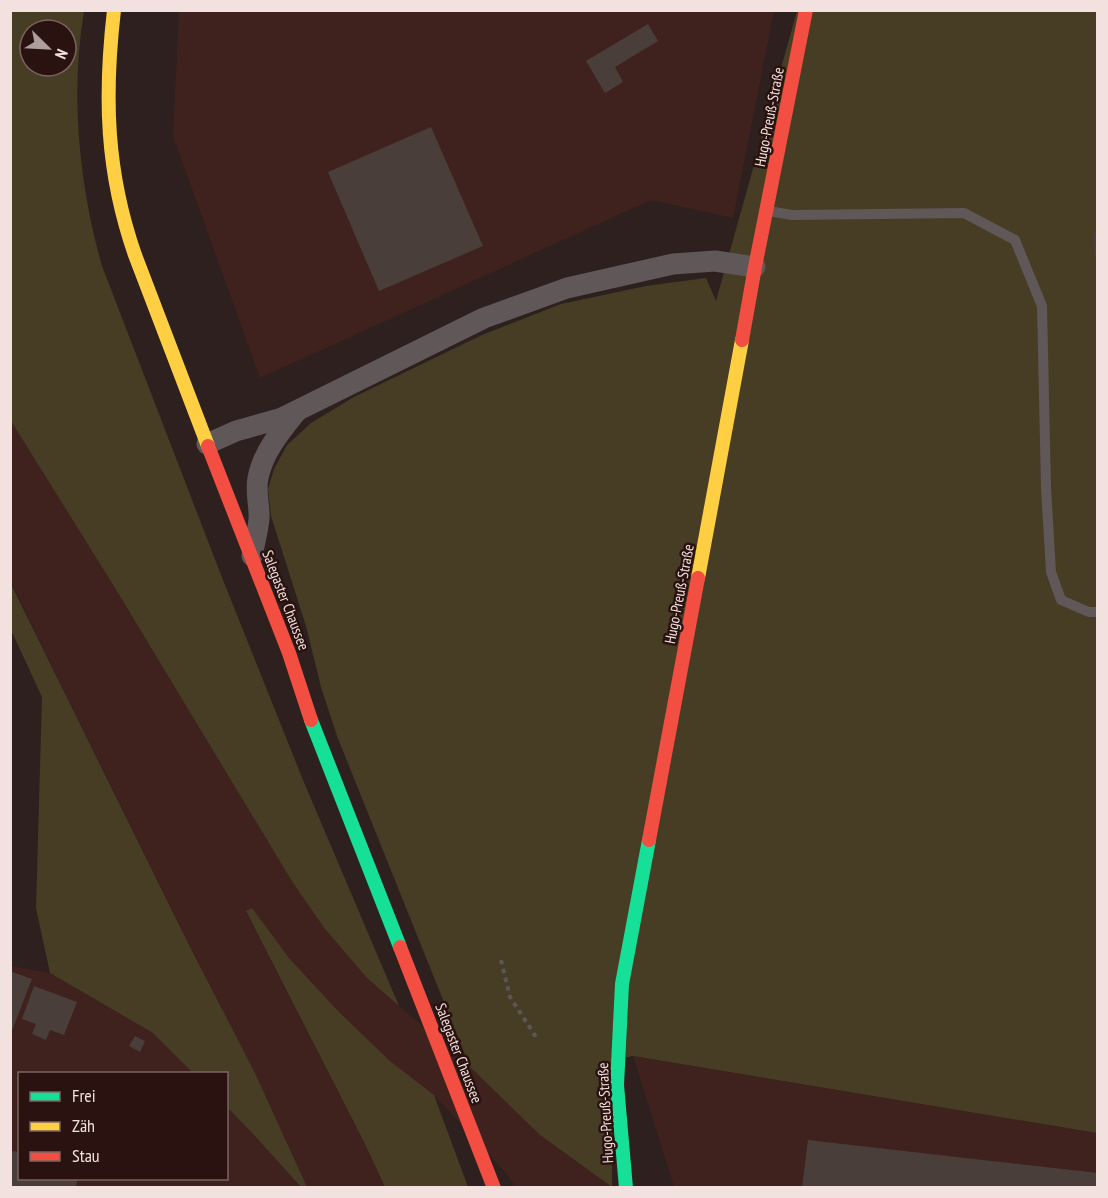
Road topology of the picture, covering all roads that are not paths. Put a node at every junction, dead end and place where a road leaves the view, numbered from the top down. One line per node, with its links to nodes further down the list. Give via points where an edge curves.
1 (114, 10): 6 (main road, Salegaster Chaussee, via 108,129 115,181 133,249)
2 (806, 10): 3 (main road, Hugo-Preuß-Straße)
3 (767, 211): 4 (main road, Hugo-Preuß-Straße); 8 (lane, via 792,215 964,213 1015,240 1042,306 1051,572 1061,600)
4 (755, 267): 5 (street, via 715,261 673,264 567,288 484,318); 10 (main road, Hugo-Preuß-Straße, via 622,984 617,1085)
5 (297, 410): 6 (street); 7 (street, via 263,460 257,479 259,518)
6 (207, 444): 7 (main road, Salegaster Chaussee)
7 (252, 556): 9 (main road, Salegaster Chaussee, via 314,728)
8 (1098, 612)
9 (494, 1188)
10 (626, 1188)

